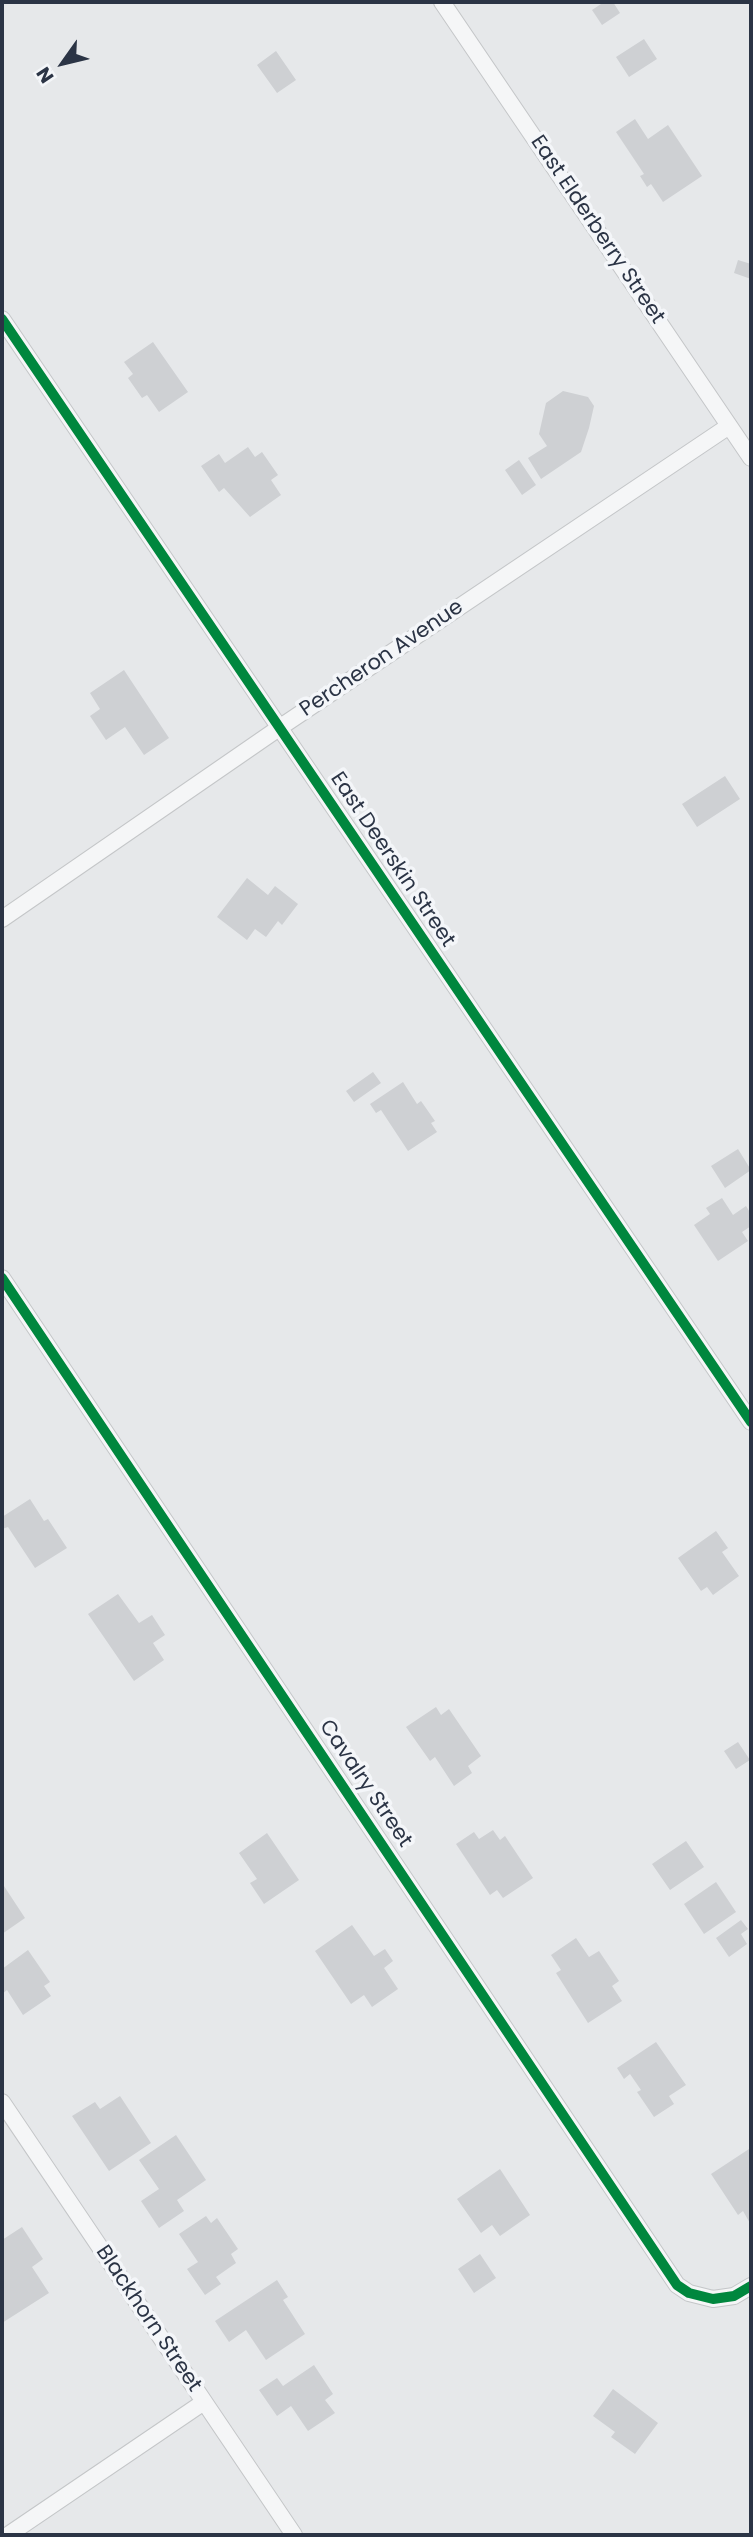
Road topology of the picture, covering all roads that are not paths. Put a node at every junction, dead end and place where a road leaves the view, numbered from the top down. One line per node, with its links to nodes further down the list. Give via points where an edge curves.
1 (442, 2): 3 (street, East Elderberry Street)
2 (2, 319): 5 (street, East Deerskin Street)
3 (729, 426): 4 (street, East Elderberry Street); 5 (street, Percheron Avenue)
4 (751, 458)
5 (279, 728): 6 (street, Percheron Avenue); 8 (street, East Deerskin Street)
6 (2, 919)
7 (2, 1278): 10 (street, Cavalry Street, via 677,2285 706,2299 734,2296)
8 (751, 1422)
9 (2, 2102): 11 (street, Blackhorn Street)
10 (751, 2286)
11 (204, 2402): 12 (street); 13 (street, Blackhorn Street)
12 (8, 2535)
13 (294, 2535)

